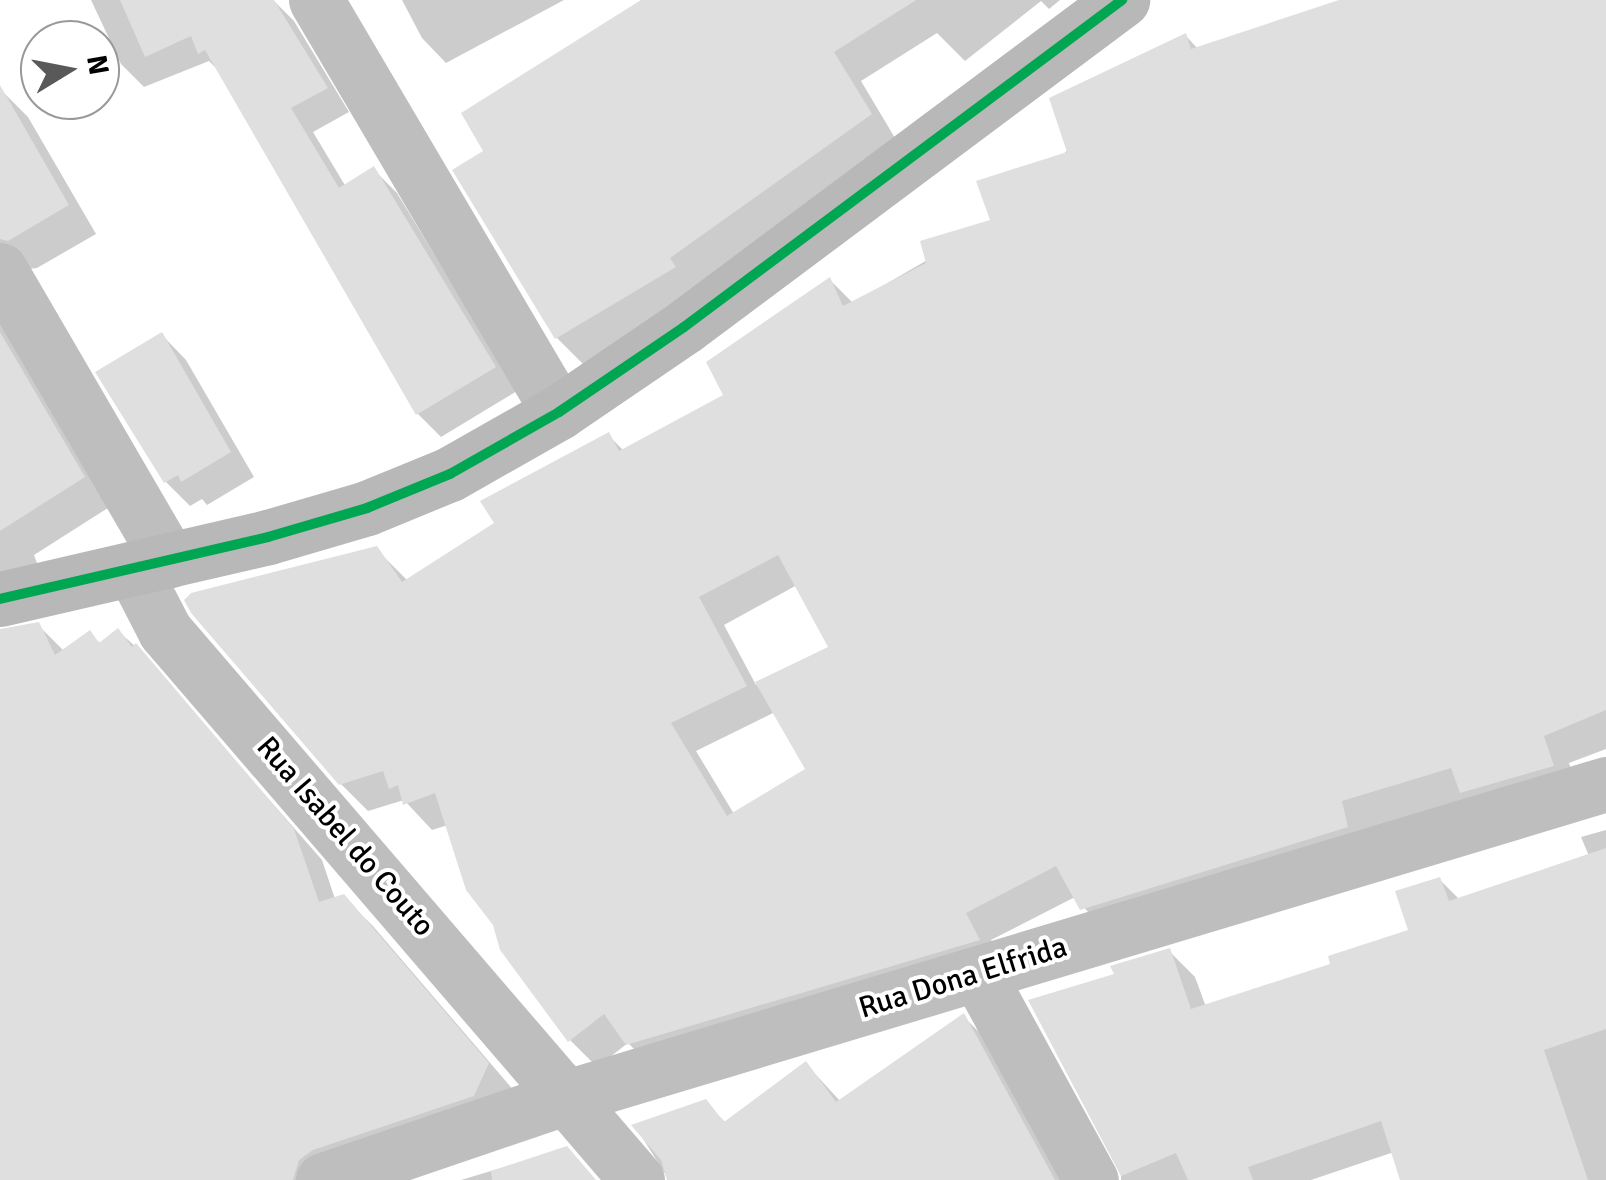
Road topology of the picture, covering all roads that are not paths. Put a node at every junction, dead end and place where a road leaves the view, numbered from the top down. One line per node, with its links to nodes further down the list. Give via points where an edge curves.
1 (316, 0): 4 (street)
2 (1122, 0): 4 (street, via 684,328)
3 (0, 270): 5 (street, Rua Isabel do Couto)
4 (560, 412): 5 (street, via 450,474 366,508)
5 (151, 564): 6 (street); 9 (street, Rua Isabel do Couto, via 165,631)
6 (0, 598)
7 (1606, 784): 8 (street, Rua Dona Elfrida)
8 (978, 974): 9 (street, Rua Dona Elfrida); 12 (street)
9 (570, 1096): 10 (street, Rua Dona Elfrida); 11 (street, Rua Isabel do Couto)
10 (323, 1180)
11 (637, 1180)
12 (1090, 1180)

